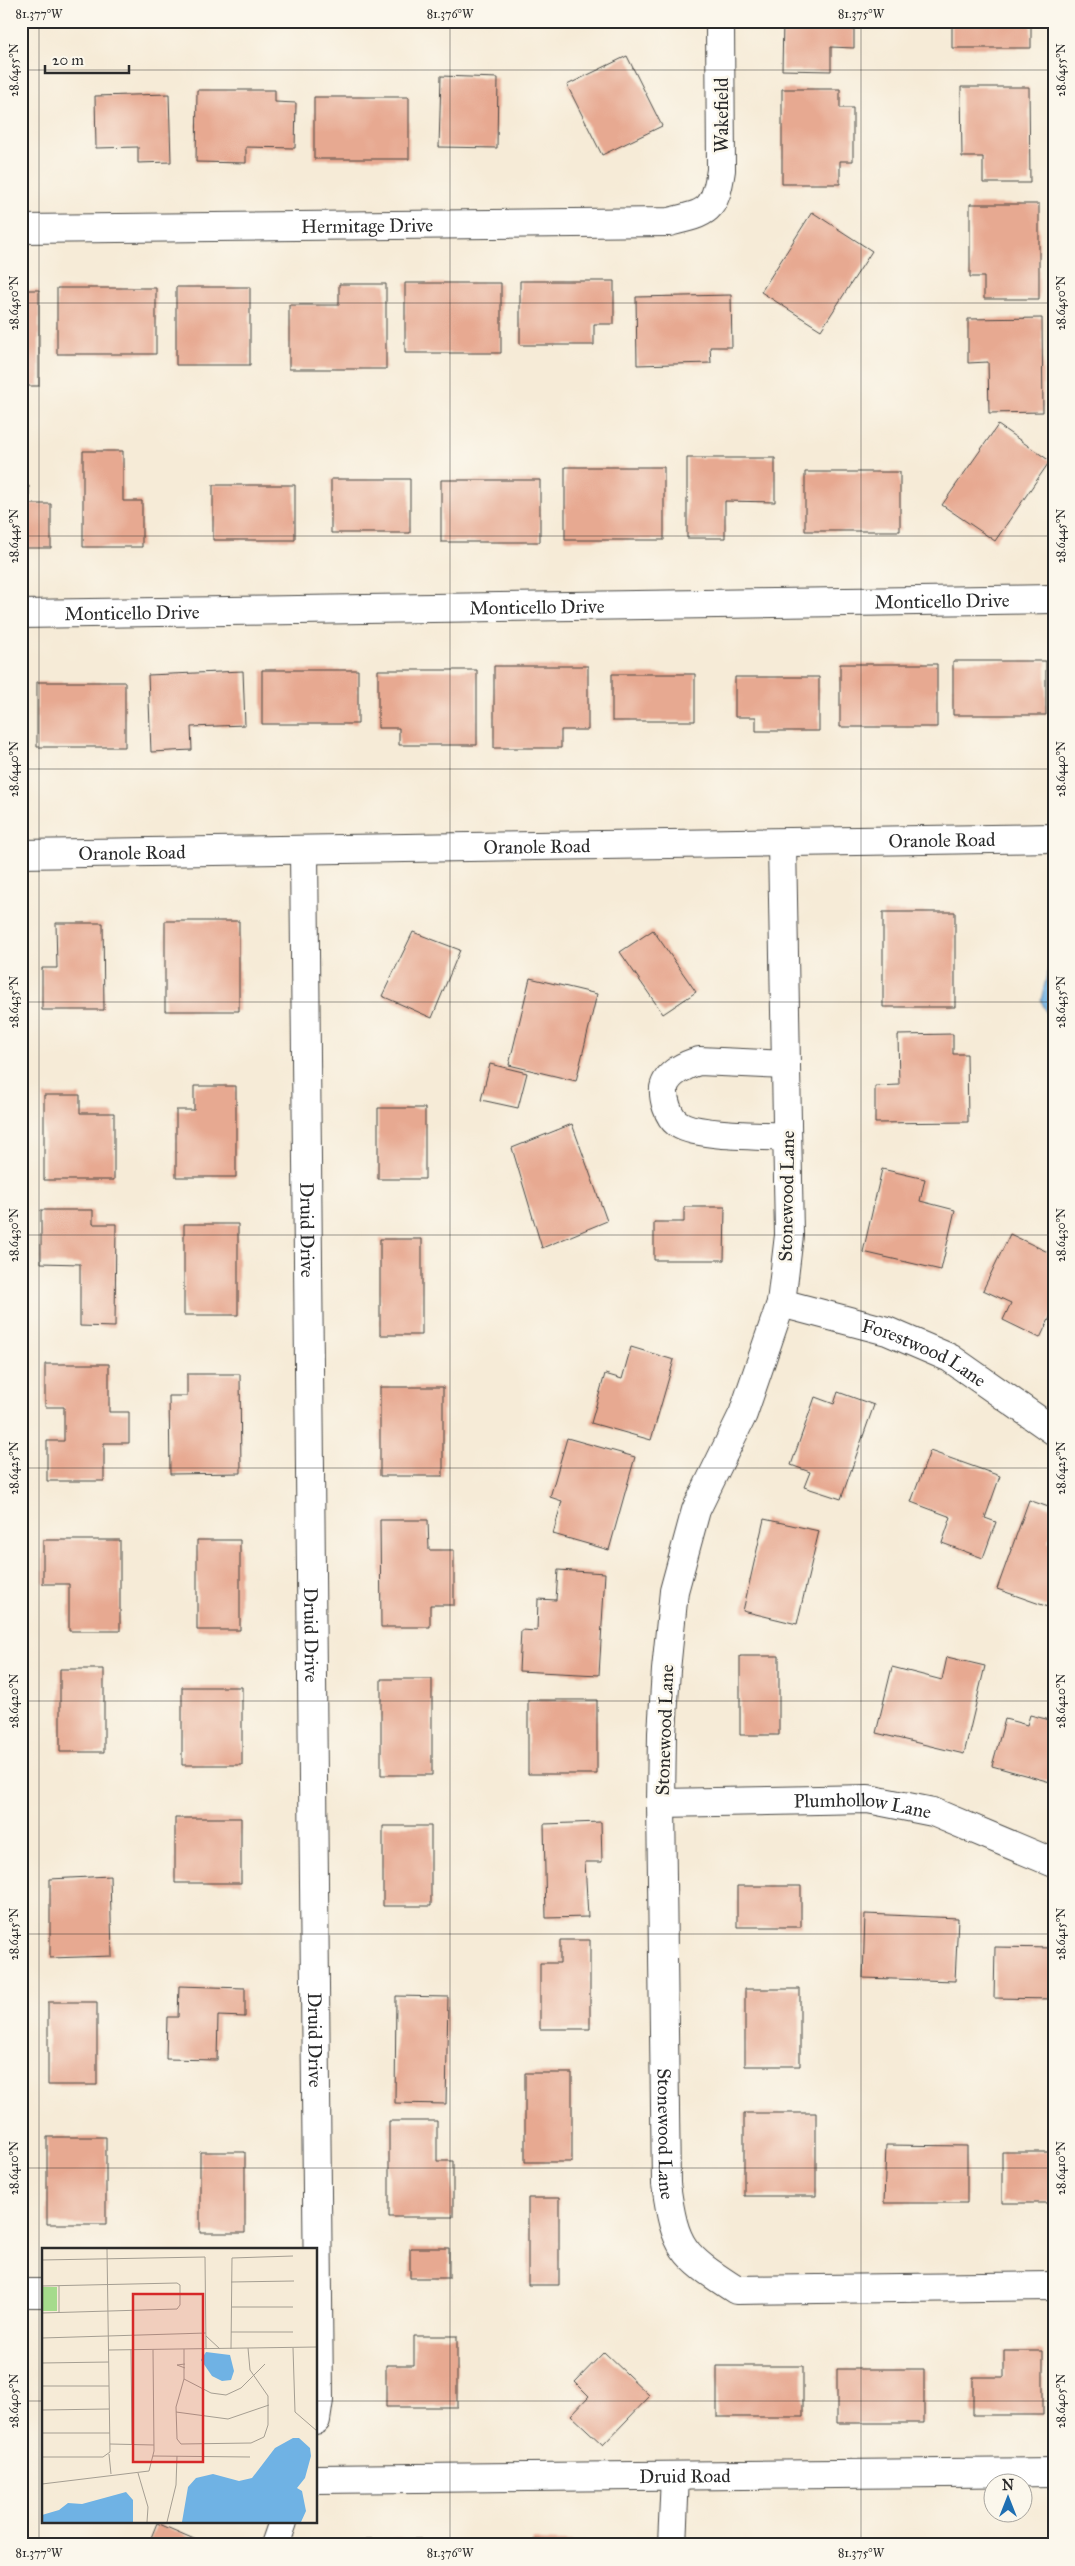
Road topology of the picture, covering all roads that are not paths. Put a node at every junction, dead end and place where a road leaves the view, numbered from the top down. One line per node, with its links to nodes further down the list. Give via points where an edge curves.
1 (720, 21): 2 (street, Wakefield, via 721,170 718,193)
2 (710, 207): 3 (street, Hermitage Drive, via 695,216 668,222)
3 (21, 229)
4 (1054, 599): 5 (street, Monticello Drive)
5 (21, 614)
6 (1054, 838): 7 (street, Oranole Road)
7 (782, 843): 8 (street, Oranole Road); 10 (street, Stonewood Lane)
8 (304, 850): 9 (street, Oranole Road); 16 (street, Druid Drive)
9 (21, 854)
10 (786, 1065): 11 (street, Stonewood Lane); 11 (street, via 699,1061 686,1064 664,1087 666,1105 677,1123 698,1132)
11 (787, 1137): 12 (street, Stonewood Lane, via 789,1235)
12 (781, 1302): 13 (street, Forestwood Lane, via 887,1331 950,1358); 14 (street, Stonewood Lane, via 743,1414 696,1510 674,1591 662,1733)
13 (1054, 1431)
14 (661, 1803): 15 (street, Plumhollow Lane, via 868,1799 933,1812); 17 (street, Stonewood Lane, via 666,2184 671,2219 680,2246 699,2266 736,2290)
15 (1054, 1863)
16 (316, 2248)
17 (1054, 2286)
18 (21, 2293): 19 (street)
19 (42, 2293)
20 (318, 2337): 21 (street, Druid Drive)
21 (318, 2410)
22 (1054, 2472): 23 (street, Druid Road)
23 (675, 2476): 24 (street, Druid Road); 27 (street)
24 (318, 2479)
25 (282, 2524): 26 (street)
26 (275, 2545)
27 (672, 2545)

